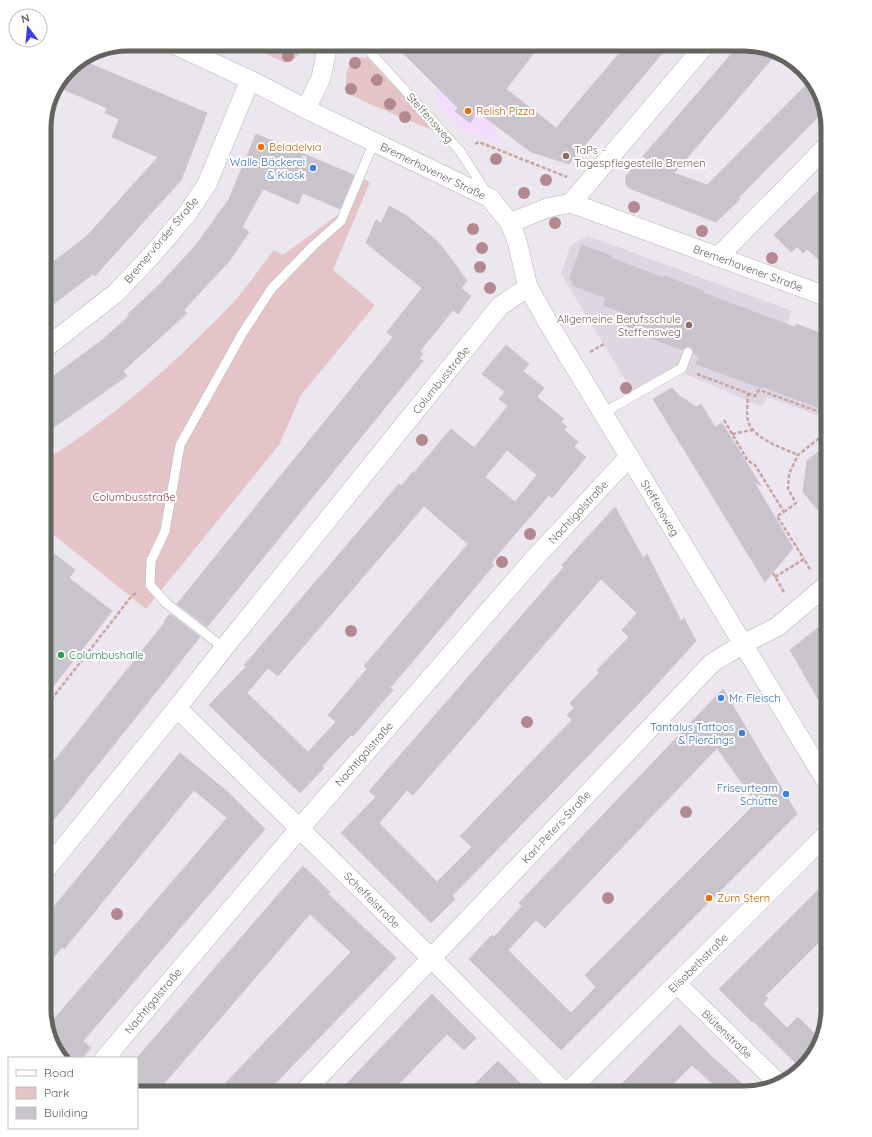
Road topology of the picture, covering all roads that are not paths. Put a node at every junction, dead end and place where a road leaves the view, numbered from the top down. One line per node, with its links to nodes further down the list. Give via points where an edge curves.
1 (188, 51): 5 (street, Bremerhavener Straße)
2 (327, 51): 6 (street, via 321,78)
3 (369, 51): 9 (lane, Steffensweg, via 460,152)
4 (700, 51): 10 (street)
5 (250, 80): 6 (street, Bremerhavener Straße); 15 (street, Bremervörder Straße, via 207,184 186,214 116,293)
6 (306, 109): 7 (street, Bremerhavener Straße)
7 (374, 142): 9 (street, Bremerhavener Straße); 21 (lane, via 341,221 272,288 242,334 180,445 165,531 151,561 150,585 166,603)
8 (821, 152): 12 (street)
9 (490, 198): 11 (street, Bremerhavener Straße)
10 (571, 203): 11 (street, via 547,208); 12 (street, Bremerhavener Straße)
11 (510, 223): 13 (street, Steffensweg)
12 (718, 257): 14 (street, Bremerhavener Straße)
13 (528, 287): 17 (street, Steffensweg); 21 (street, Columbusstraße, via 500,306)
14 (821, 295)
15 (51, 344)
16 (688, 352): 17 (lane, via 682,368)
17 (603, 413): 18 (street, Steffensweg)
18 (629, 457): 20 (street, Steffensweg); 24 (street, Nachtigalstraße, via 533,560)
19 (821, 589): 20 (street, Karl-Peters-Straße, via 776,627)
20 (742, 644): 23 (street, Steffensweg); 27 (street, Karl-Peters-Straße, via 712,663)
21 (224, 648): 22 (street, Columbusstraße)
22 (177, 708): 24 (street, Scheffelstraße); 26 (street, Columbusstraße)
23 (821, 773)
24 (300, 828): 27 (street, Scheffelstraße); 29 (street, Nachtigalstraße)
25 (821, 840): 28 (street, Elisabethstraße)
26 (51, 863)
27 (432, 959): 31 (street, Karl-Peters-Straße); 32 (street, Scheffelstraße)
28 (677, 984): 30 (street, Blütenstraße); 33 (street, Elisabethstraße)
29 (106, 1057)
30 (774, 1080)
31 (310, 1086)
32 (559, 1086)
33 (573, 1086)

